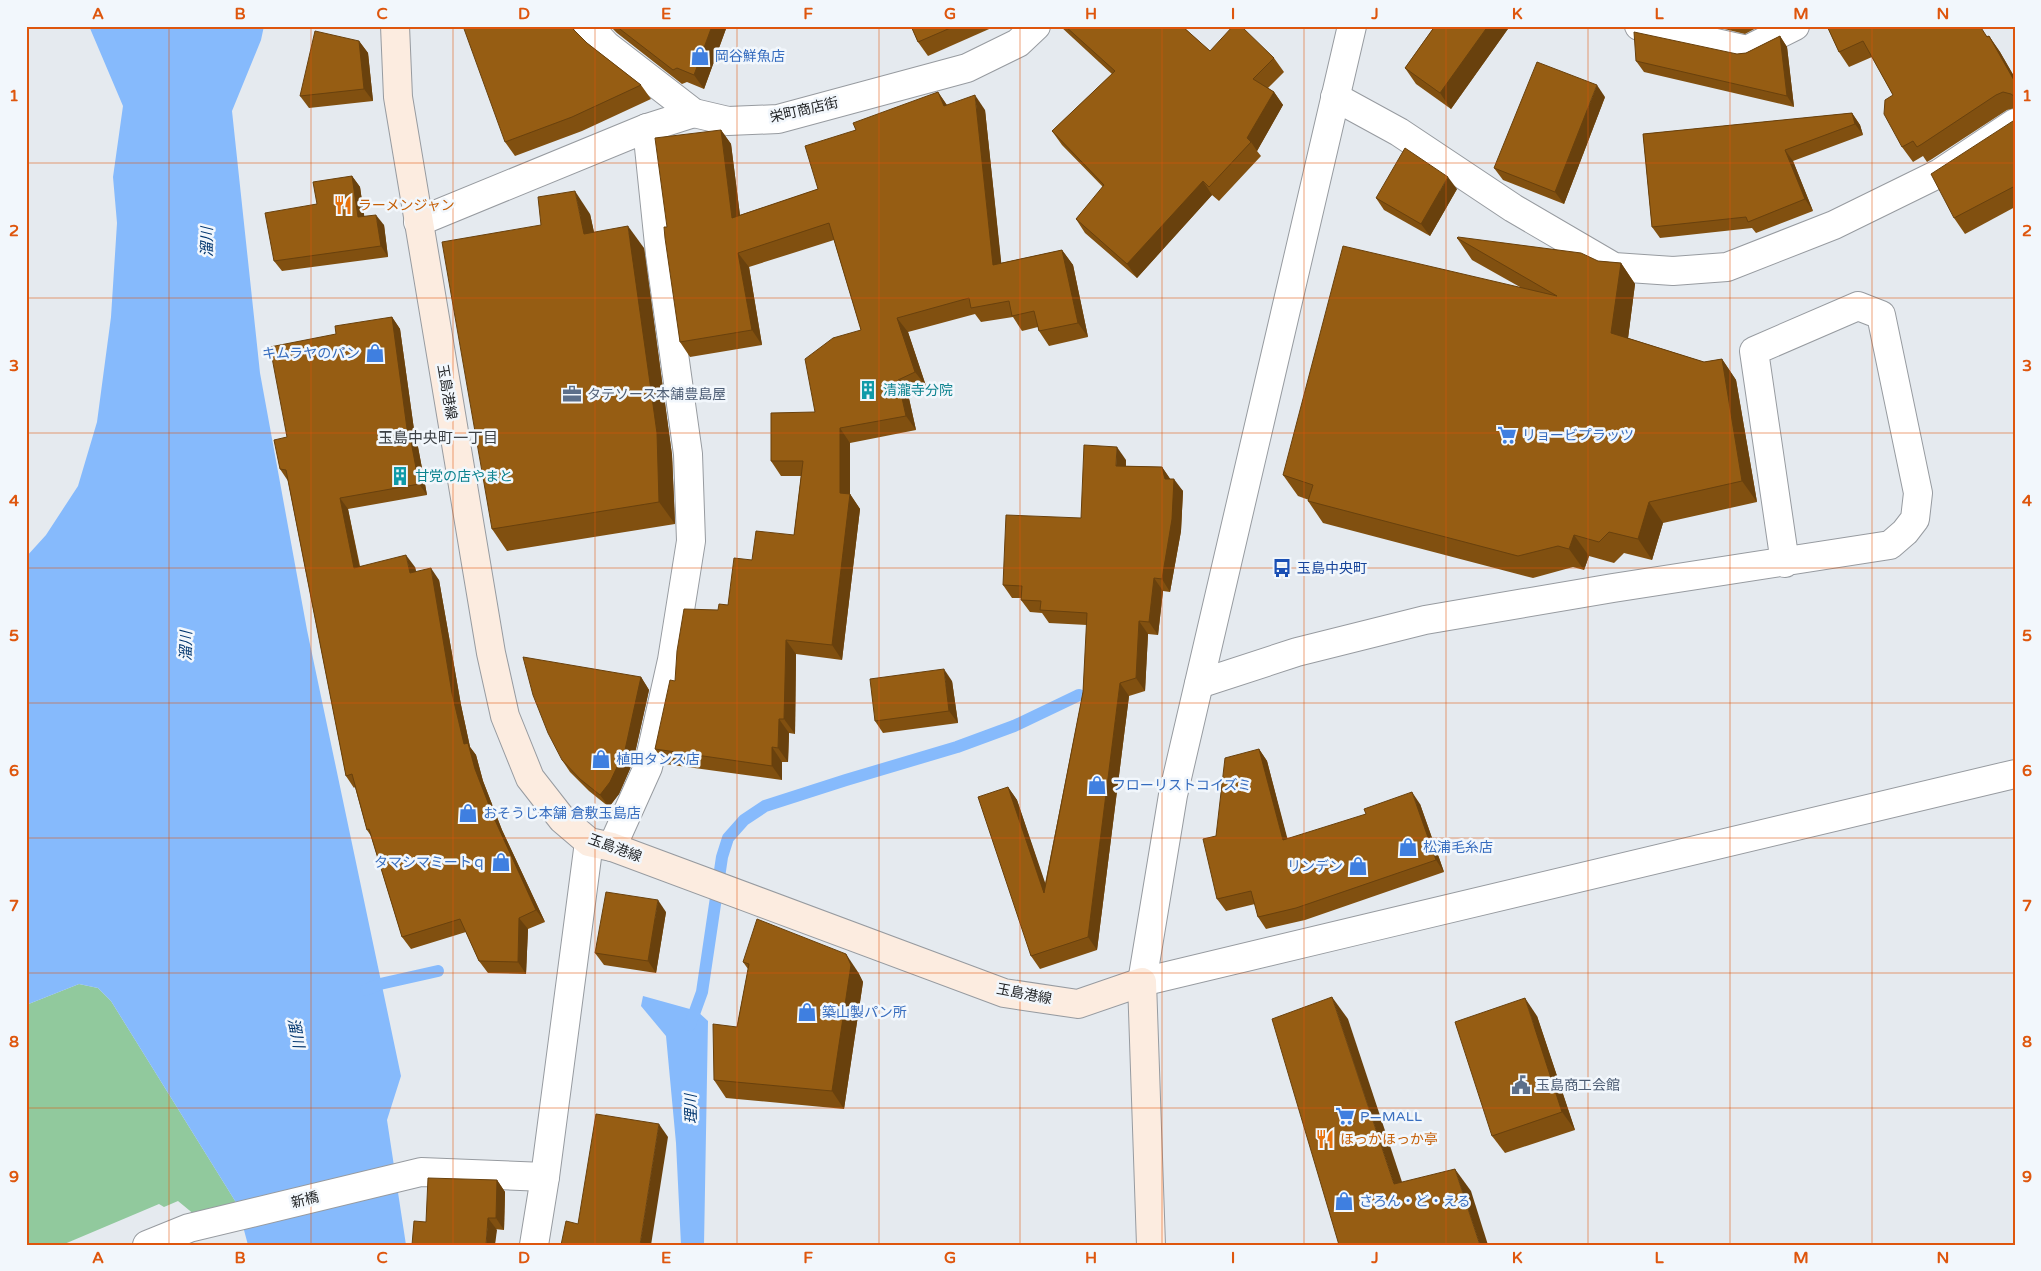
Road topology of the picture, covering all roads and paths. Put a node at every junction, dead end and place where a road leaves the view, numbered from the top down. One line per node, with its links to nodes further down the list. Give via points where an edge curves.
1 (395, 26): 11 (main road, 玉島港線, via 398,97)
2 (588, 26): 8 (street, 栄町商店街, via 606,45)
3 (1036, 26): 8 (street, 栄町商店街, via 1018,43 967,68 778,119 728,121)
4 (1352, 26): 7 (street)
5 (1639, 26): 6 (street, via 1747,50)
6 (1795, 26)
7 (1335, 97): 9 (street, via 1399,132 1513,208 1614,267 1673,271 1727,267 1834,225 1940,173); 13 (street)
8 (694, 113): 10 (street)
9 (2015, 123)
10 (647, 128): 11 (street); 15 (street, via 660,254 688,454 692,541 672,660 648,767)
11 (418, 222): 15 (main road, 玉島港線, via 505,716 530,778 562,819)
12 (1785, 562): 12 (street, via 1890,546 1914,519 1918,494 1881,314 1858,306 1754,351); 13 (street, via 1425,620 1297,652)
13 (1199, 684): 16 (street, via 1173,795)
14 (2015, 774): 16 (street)
15 (601, 844): 16 (main road, 玉島港線, via 1004,993 1078,1004); 17 (street)
16 (1142, 982): 20 (main road)
17 (545, 1177): 18 (street, 新橋, via 421,1172 189,1228); 19 (street)
18 (147, 1245)
19 (534, 1245)
20 (1152, 1245)

